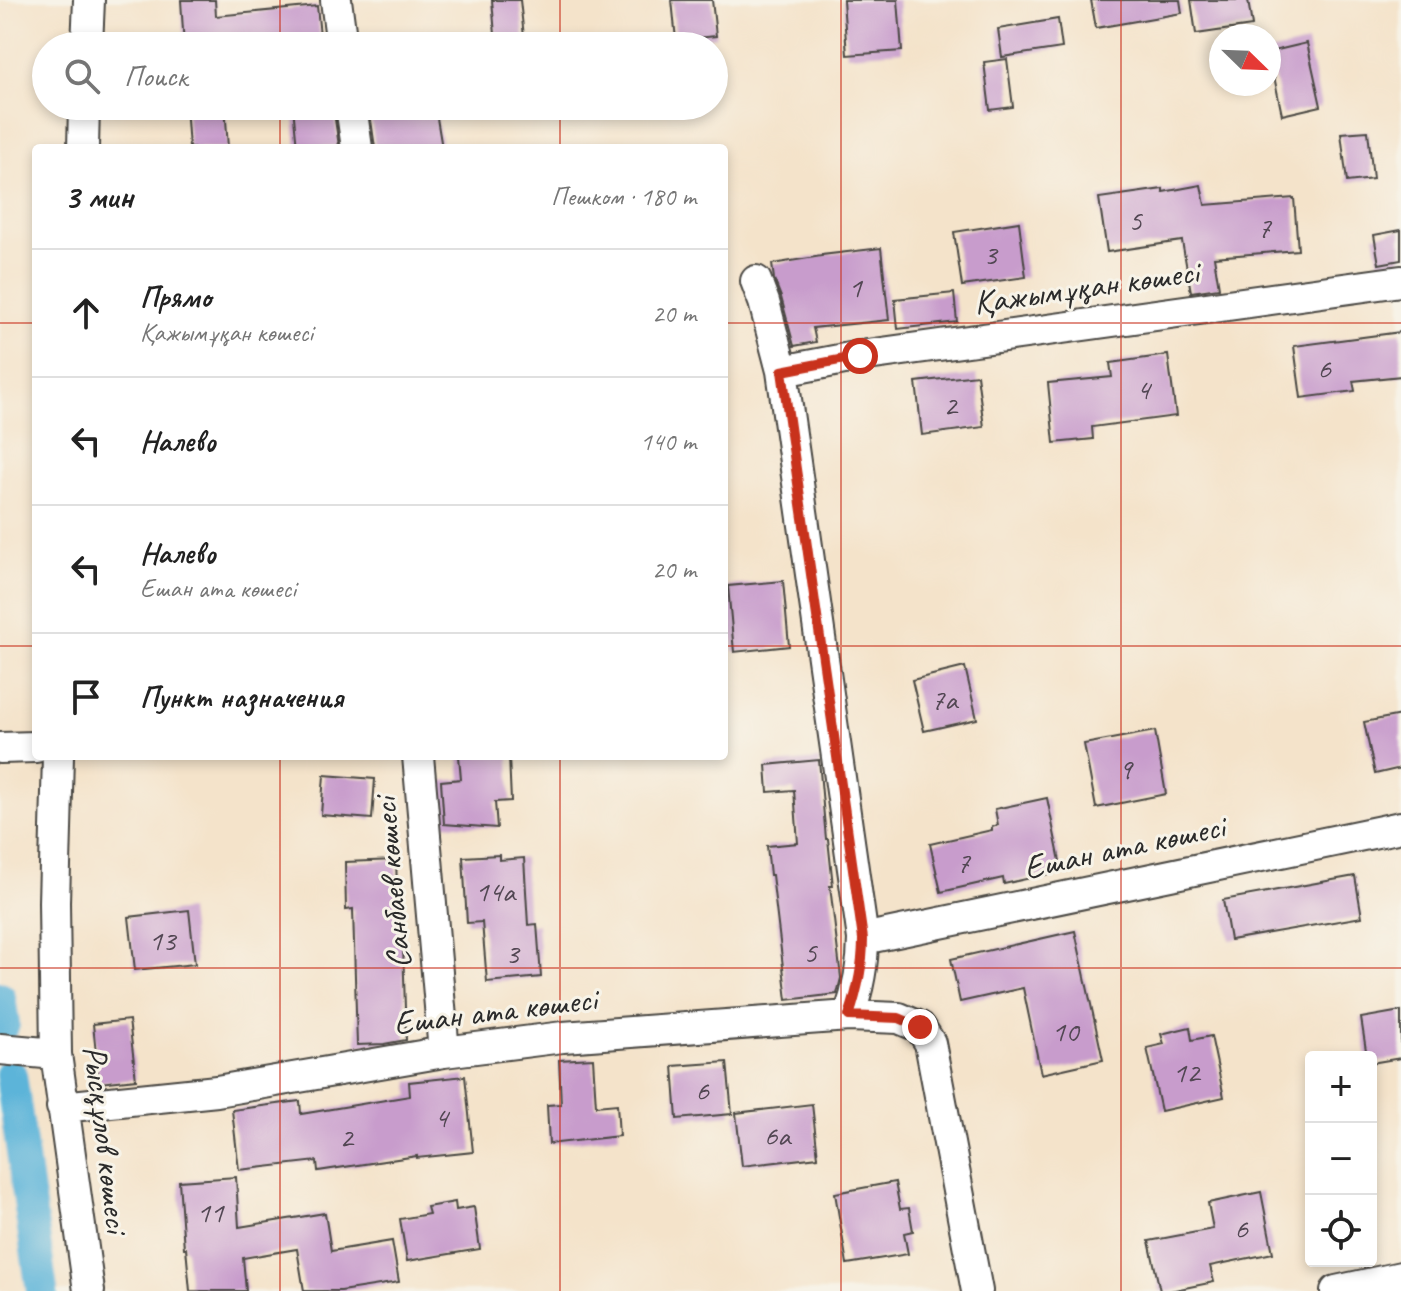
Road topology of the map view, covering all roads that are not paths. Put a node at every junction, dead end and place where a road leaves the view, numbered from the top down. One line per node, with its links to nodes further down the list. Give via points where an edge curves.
1 (89, 0): 3 (street)
2 (336, 0): 4 (street)
3 (88, 32)
4 (340, 32)
5 (84, 120): 7 (street)
6 (353, 120): 8 (street)
7 (83, 144)
8 (356, 144)
9 (756, 281): 11 (street)
10 (1401, 281): 11 (street, Қажымұқан көшесі)
11 (782, 371): 17 (street)
12 (32, 747): 13 (street)
13 (0, 748)
14 (58, 760): 21 (street, Рысқұлов көшесі)
15 (418, 760): 20 (street, Санбаев көшесі)
16 (1401, 827): 17 (street, Ешан ата көшесі)
17 (863, 939): 18 (street, via 859,987)
18 (849, 1016): 20 (street, Ешан ата көшесі, via 563,1037); 25 (street, Ешан ата көшесі, via 899,1018 920,1027 930,1043)
19 (0, 1049): 21 (street)
20 (444, 1052): 22 (street, Ешан ата көшесі, via 217,1091)
21 (56, 1054): 22 (street, Рысқұлов көшесі)
22 (62, 1107): 24 (street, Рысқұлов көшесі)
23 (1401, 1277): 26 (street)
24 (89, 1291)
25 (977, 1291)
26 (1336, 1291)

